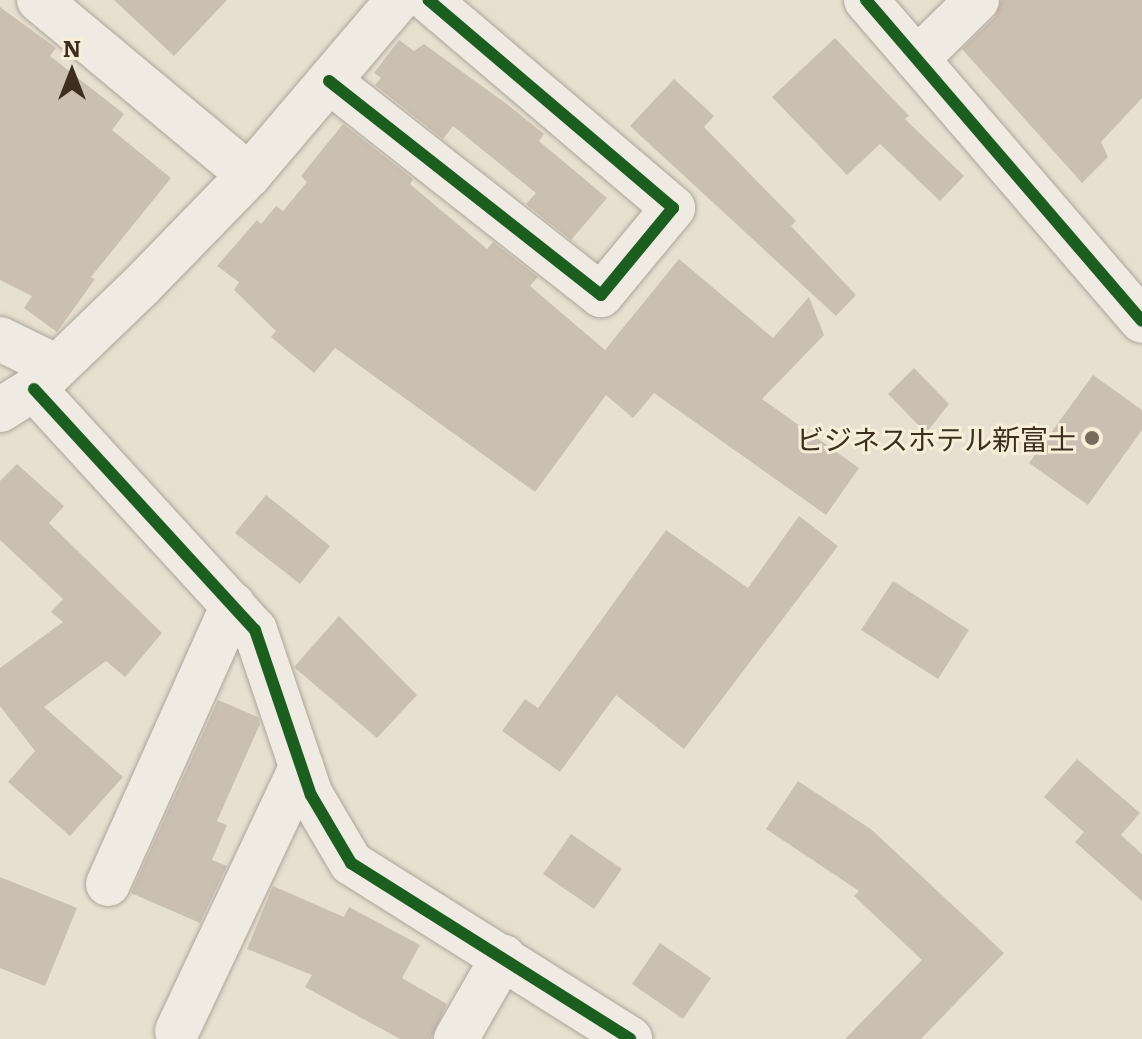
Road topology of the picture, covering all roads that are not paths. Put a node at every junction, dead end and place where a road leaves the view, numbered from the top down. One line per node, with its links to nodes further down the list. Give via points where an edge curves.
1 (39, 0): 8 (street)
2 (398, 0): 7 (street)
3 (429, 0): 7 (street, via 673,208 601,295)
4 (866, 0): 6 (street)
5 (977, 0): 6 (street)
6 (917, 59): 9 (street)
7 (329, 81): 8 (street)
8 (249, 175): 11 (street)
9 (1138, 308)
10 (0, 339): 11 (street)
11 (30, 389): 12 (street)
12 (233, 605): 13 (street, via 255,630); 14 (street)
13 (301, 767): 15 (street, via 311,795 351,863); 16 (street)
14 (108, 884)
15 (503, 957): 17 (street); 18 (street)
16 (177, 1031)
17 (456, 1039)
18 (630, 1039)

